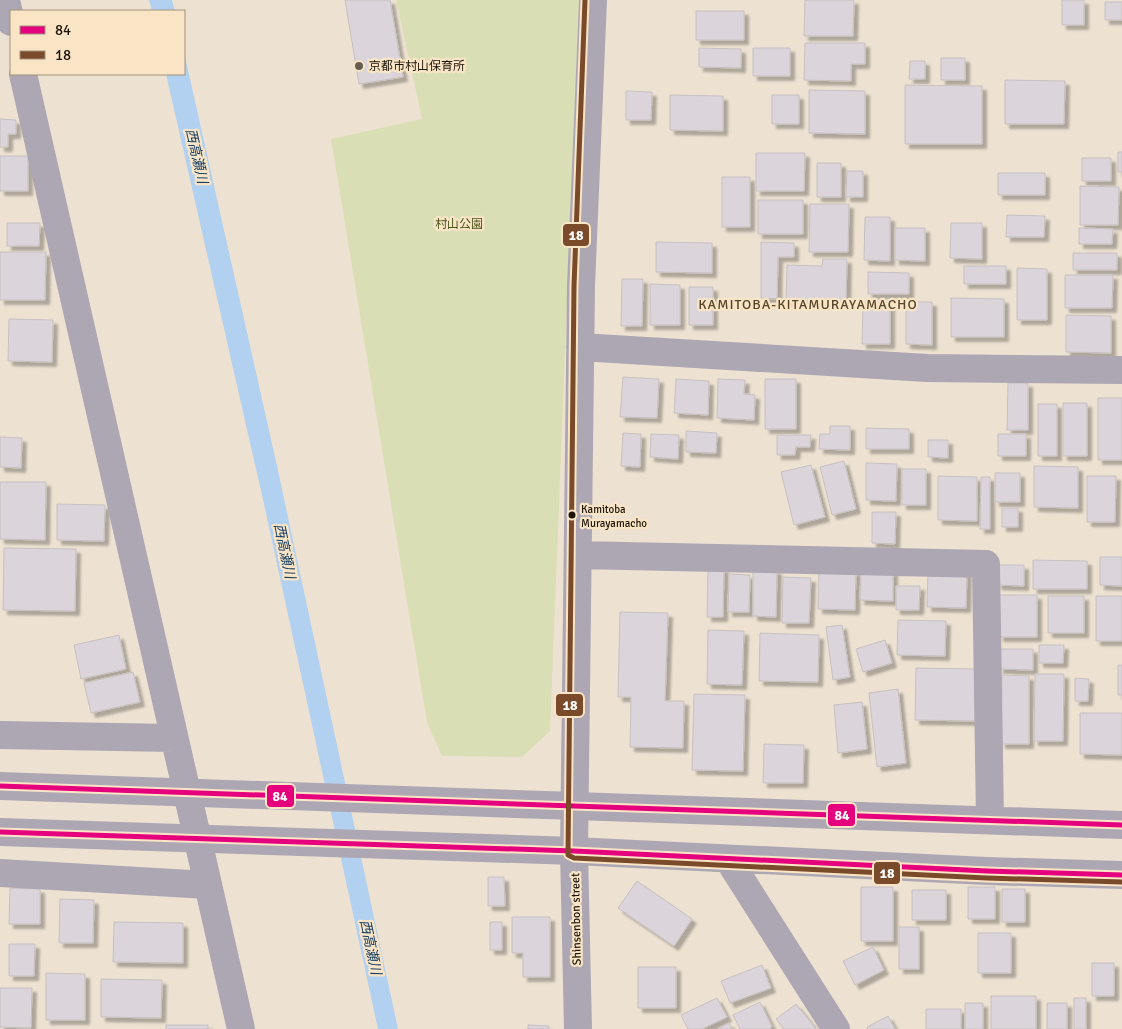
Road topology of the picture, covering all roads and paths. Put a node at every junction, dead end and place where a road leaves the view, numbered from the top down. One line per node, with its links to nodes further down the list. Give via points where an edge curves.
1 (6, 0): 3 (street)
2 (593, 0): 5 (street, Shinsenbon street)
3 (10, 18)
4 (23, 75): 9 (street)
5 (580, 347): 6 (street, via 927,368); 7 (street, Shinsenbon street)
6 (1122, 370)
7 (578, 555): 11 (street, Shinsenbon street); 12 (street, via 986,564)
8 (0, 735): 9 (street)
9 (174, 738): 19 (street)
10 (0, 786): 11 (street, bridge)
11 (575, 806): 12 (street); 15 (street, Shinsenbon street)
12 (990, 820): 13 (street)
13 (1122, 825)
14 (0, 832): 15 (street, bridge)
15 (574, 851): 16 (street); 21 (street, Shinsenbon street)
16 (728, 859): 18 (street); 22 (street)
17 (0, 873): 19 (street)
18 (1122, 875)
19 (208, 885): 20 (street)
20 (241, 1029)
21 (578, 1029)
22 (836, 1029)

